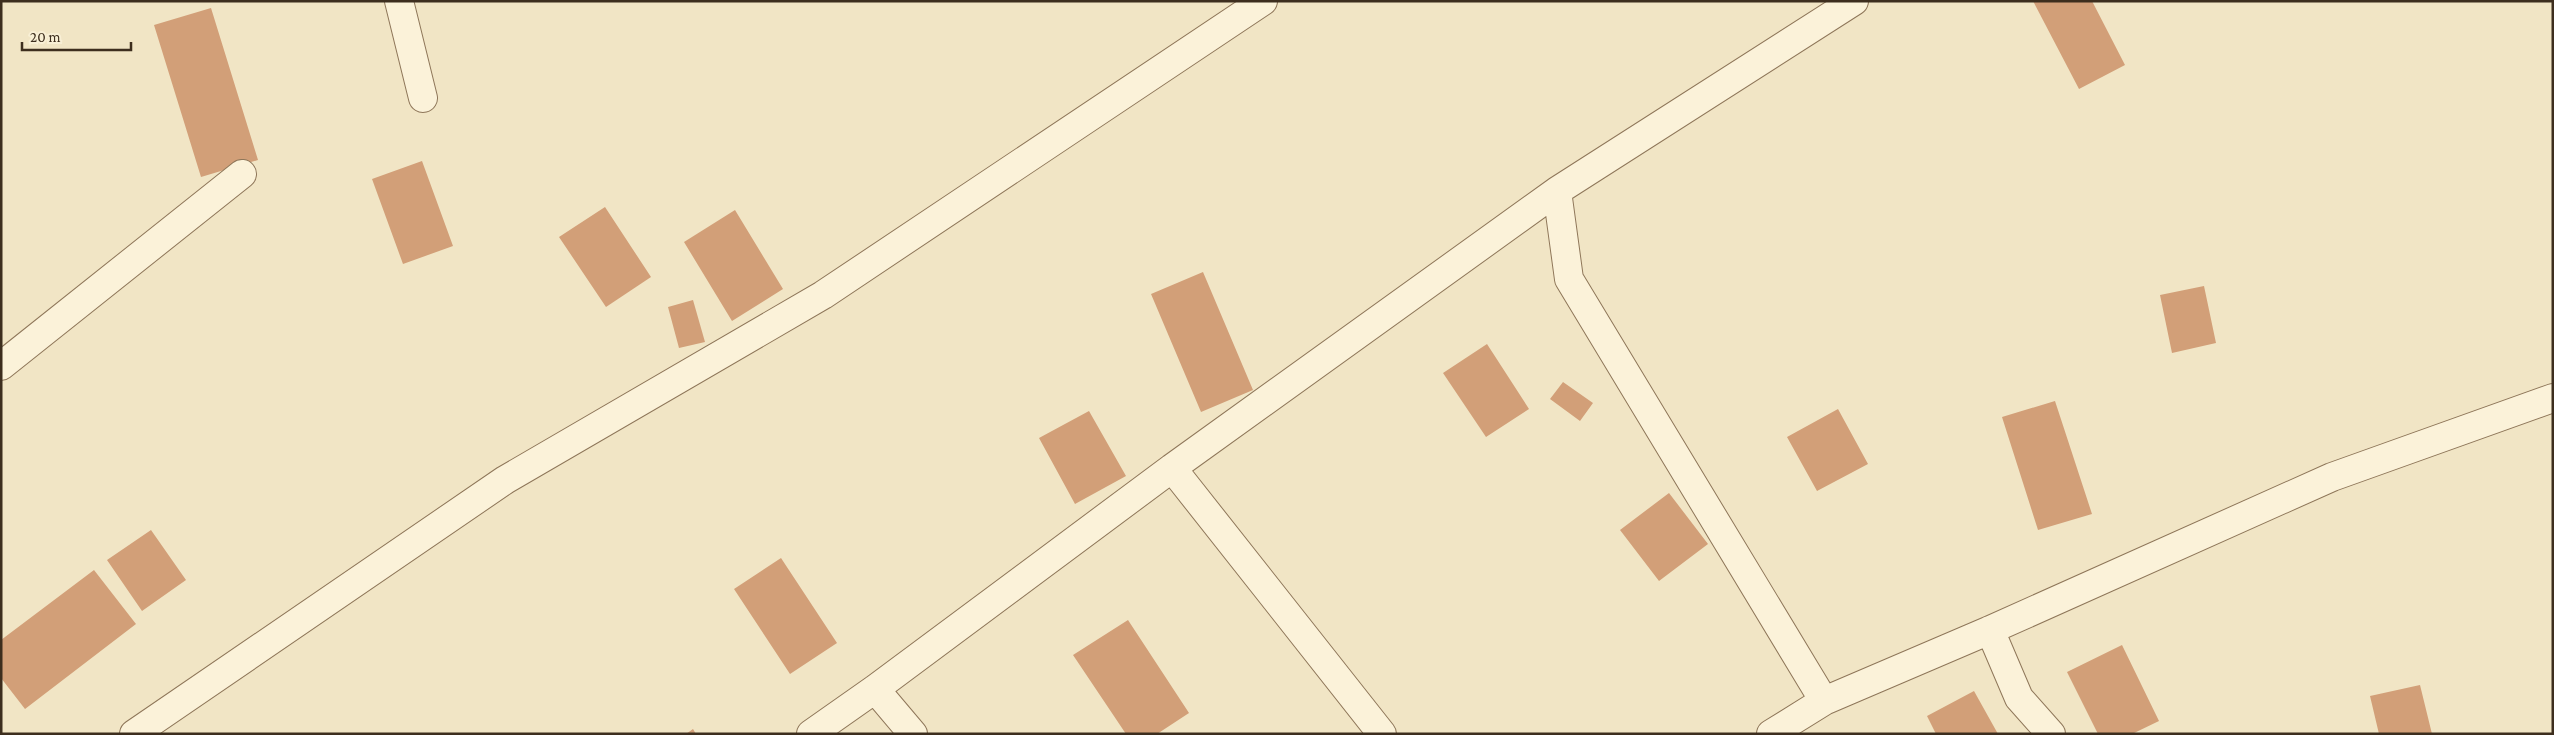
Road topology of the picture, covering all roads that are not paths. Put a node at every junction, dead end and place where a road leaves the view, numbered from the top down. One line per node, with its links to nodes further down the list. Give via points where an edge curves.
1 (399, 1): 4 (street)
2 (1263, 1): 13 (street, via 823,295 505,480)
3 (1854, 1): 6 (street)
4 (423, 98)
5 (242, 174): 7 (street)
6 (1557, 191): 9 (street); 12 (street, via 1570,279)
7 (1, 366)
8 (2553, 398): 10 (street, via 2332,477)
9 (1172, 468): 11 (street); 16 (street)
10 (1990, 630): 12 (street); 18 (street, via 2019,698)
11 (875, 689): 14 (street); 15 (street)
12 (1824, 701): 17 (street)
13 (134, 734)
14 (811, 734)
15 (913, 734)
16 (1382, 734)
17 (1771, 734)
18 (2051, 734)

